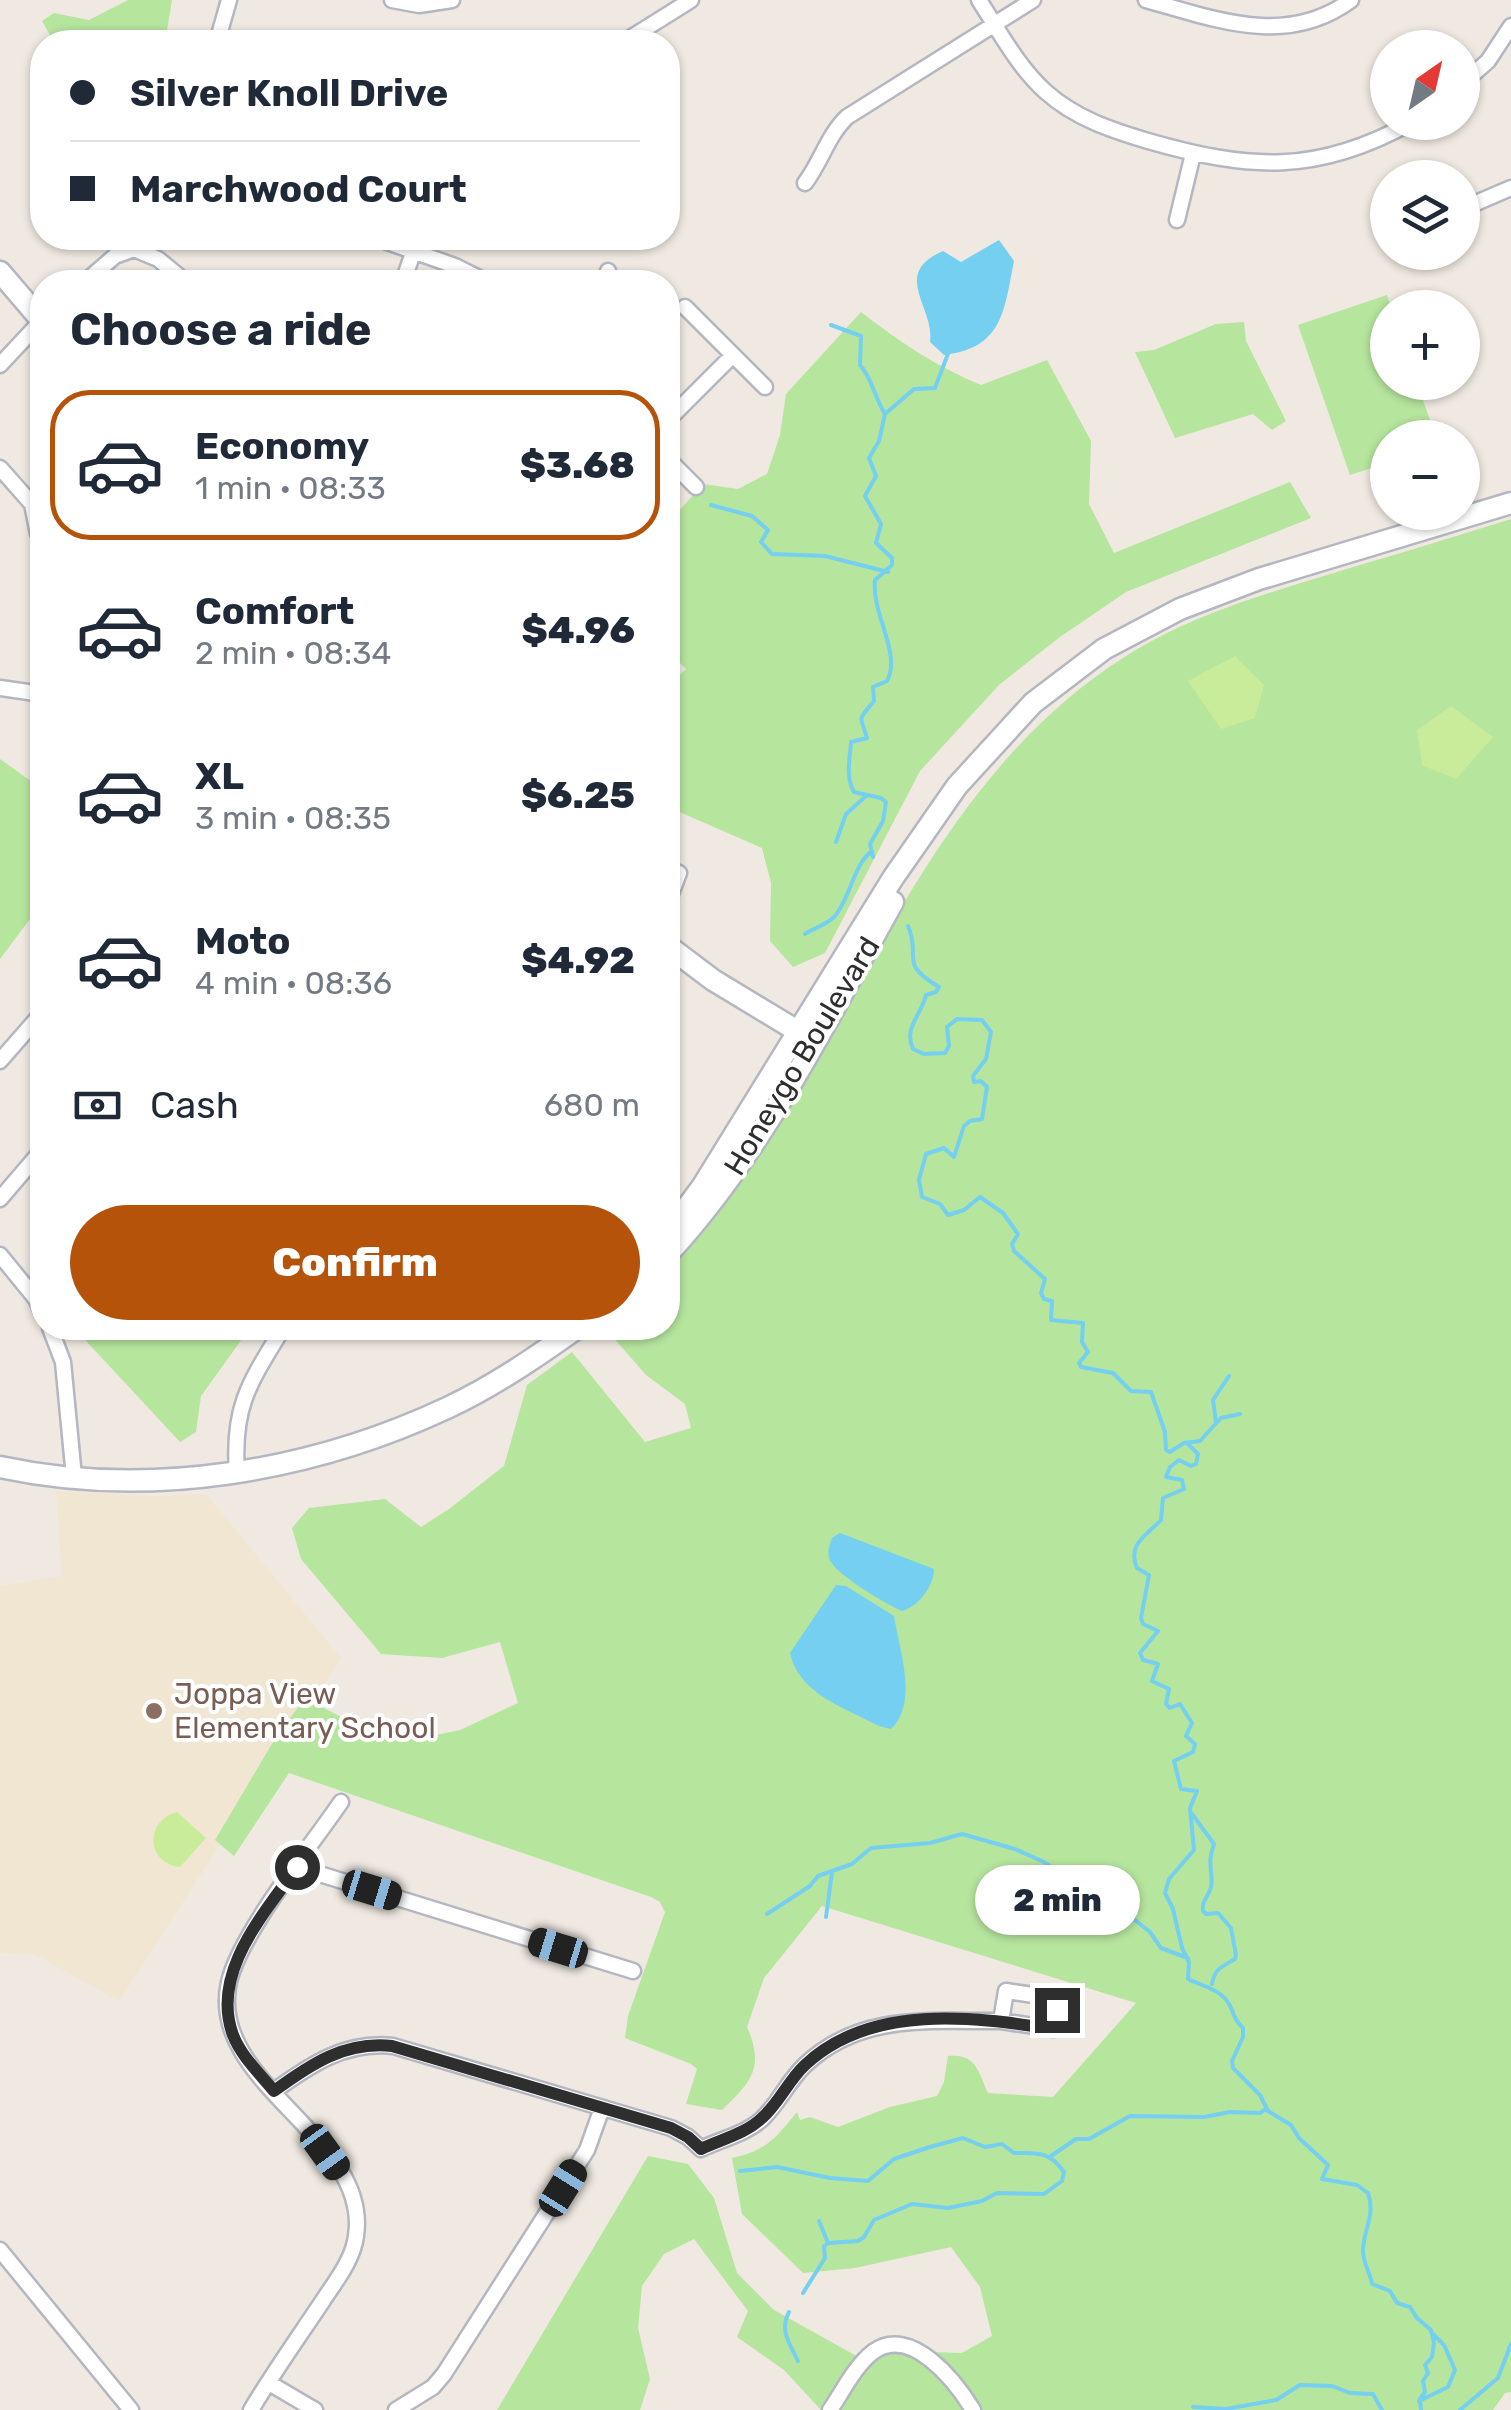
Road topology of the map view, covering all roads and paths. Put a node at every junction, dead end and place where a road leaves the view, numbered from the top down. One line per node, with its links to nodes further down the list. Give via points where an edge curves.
1 (229, 0): 12 (street)
2 (392, 0): 3 (street)
3 (452, 0)
4 (691, 0): 13 (street)
5 (979, 0): 10 (street)
6 (1033, 0): 10 (street)
7 (1146, 0): 9 (street)
8 (1352, 0): 9 (street, via 1277,28 1230,24)
9 (1204, 8)
10 (993, 22): 16 (street, via 1038,84 1065,107 1116,132); 17 (street, via 847,116)
11 (1511, 26): 14 (street)
12 (220, 30)
13 (643, 30)
14 (1480, 68)
15 (1373, 140): 16 (street, via 1296,162 1256,164)
16 (1193, 154): 20 (street)
17 (805, 183)
18 (1511, 188): 19 (street)
19 (1480, 201)
20 (1177, 220)
21 (119, 250): 24 (street)
22 (139, 250): 25 (street)
23 (426, 250): 26 (street)
24 (98, 270)
25 (170, 270)
26 (464, 270)
27 (0, 272): 28 (main road)
28 (30, 307)
29 (685, 307): 31 (street)
30 (30, 334): 32 (street)
31 (733, 355): 33 (street); 34 (street)
32 (0, 366)
33 (765, 387)
34 (680, 408)
35 (0, 468): 38 (street)
36 (680, 472): 37 (street)
37 (696, 487)
38 (30, 502)
39 (1511, 503): 44 (main road, Honeygo Boulevard, via 1180,609 1120,640 1033,703 957,786)
40 (0, 688): 41 (street)
41 (30, 692)
42 (680, 955): 44 (main road)
43 (30, 1027): 45 (street)
44 (806, 1036): 48 (main road, Honeygo Boulevard); 49 (main road, Honeygo Boulevard, via 743,1160)
45 (0, 1061)
46 (30, 1164): 47 (street)
47 (0, 1198)
48 (680, 1217)
49 (680, 1239)
50 (0, 1256): 51 (street)
51 (30, 1292)
52 (55, 1340): 57 (street, via 64,1362)
53 (276, 1340): 56 (street, via 242,1398)
54 (560, 1340): 56 (main road, via 496,1382 411,1424 338,1450)
55 (0, 1467): 57 (main road)
56 (237, 1472): 57 (main road)
57 (74, 1477)
58 (341, 1802): 59 (street)
59 (297, 1867): 60 (street); 62 (street, via 255,1928 228,1986 233,2035)
60 (633, 1971)
61 (1002, 2021): 63 (street, via 900,2021 852,2034 806,2064 760,2121 701,2149 680,2132)
62 (274, 2091): 63 (street, via 336,2053 381,2044); 65 (street, via 349,2186 357,2226 344,2268)
63 (602, 2108): 69 (street, via 587,2150 444,2374)
64 (0, 2250): 66 (street)
65 (269, 2383): 67 (street); 68 (street)
66 (131, 2410)
67 (251, 2410)
68 (315, 2410)
69 (396, 2410)
70 (830, 2410): 71 (street, via 871,2354 898,2345 936,2364)
71 (973, 2410)

